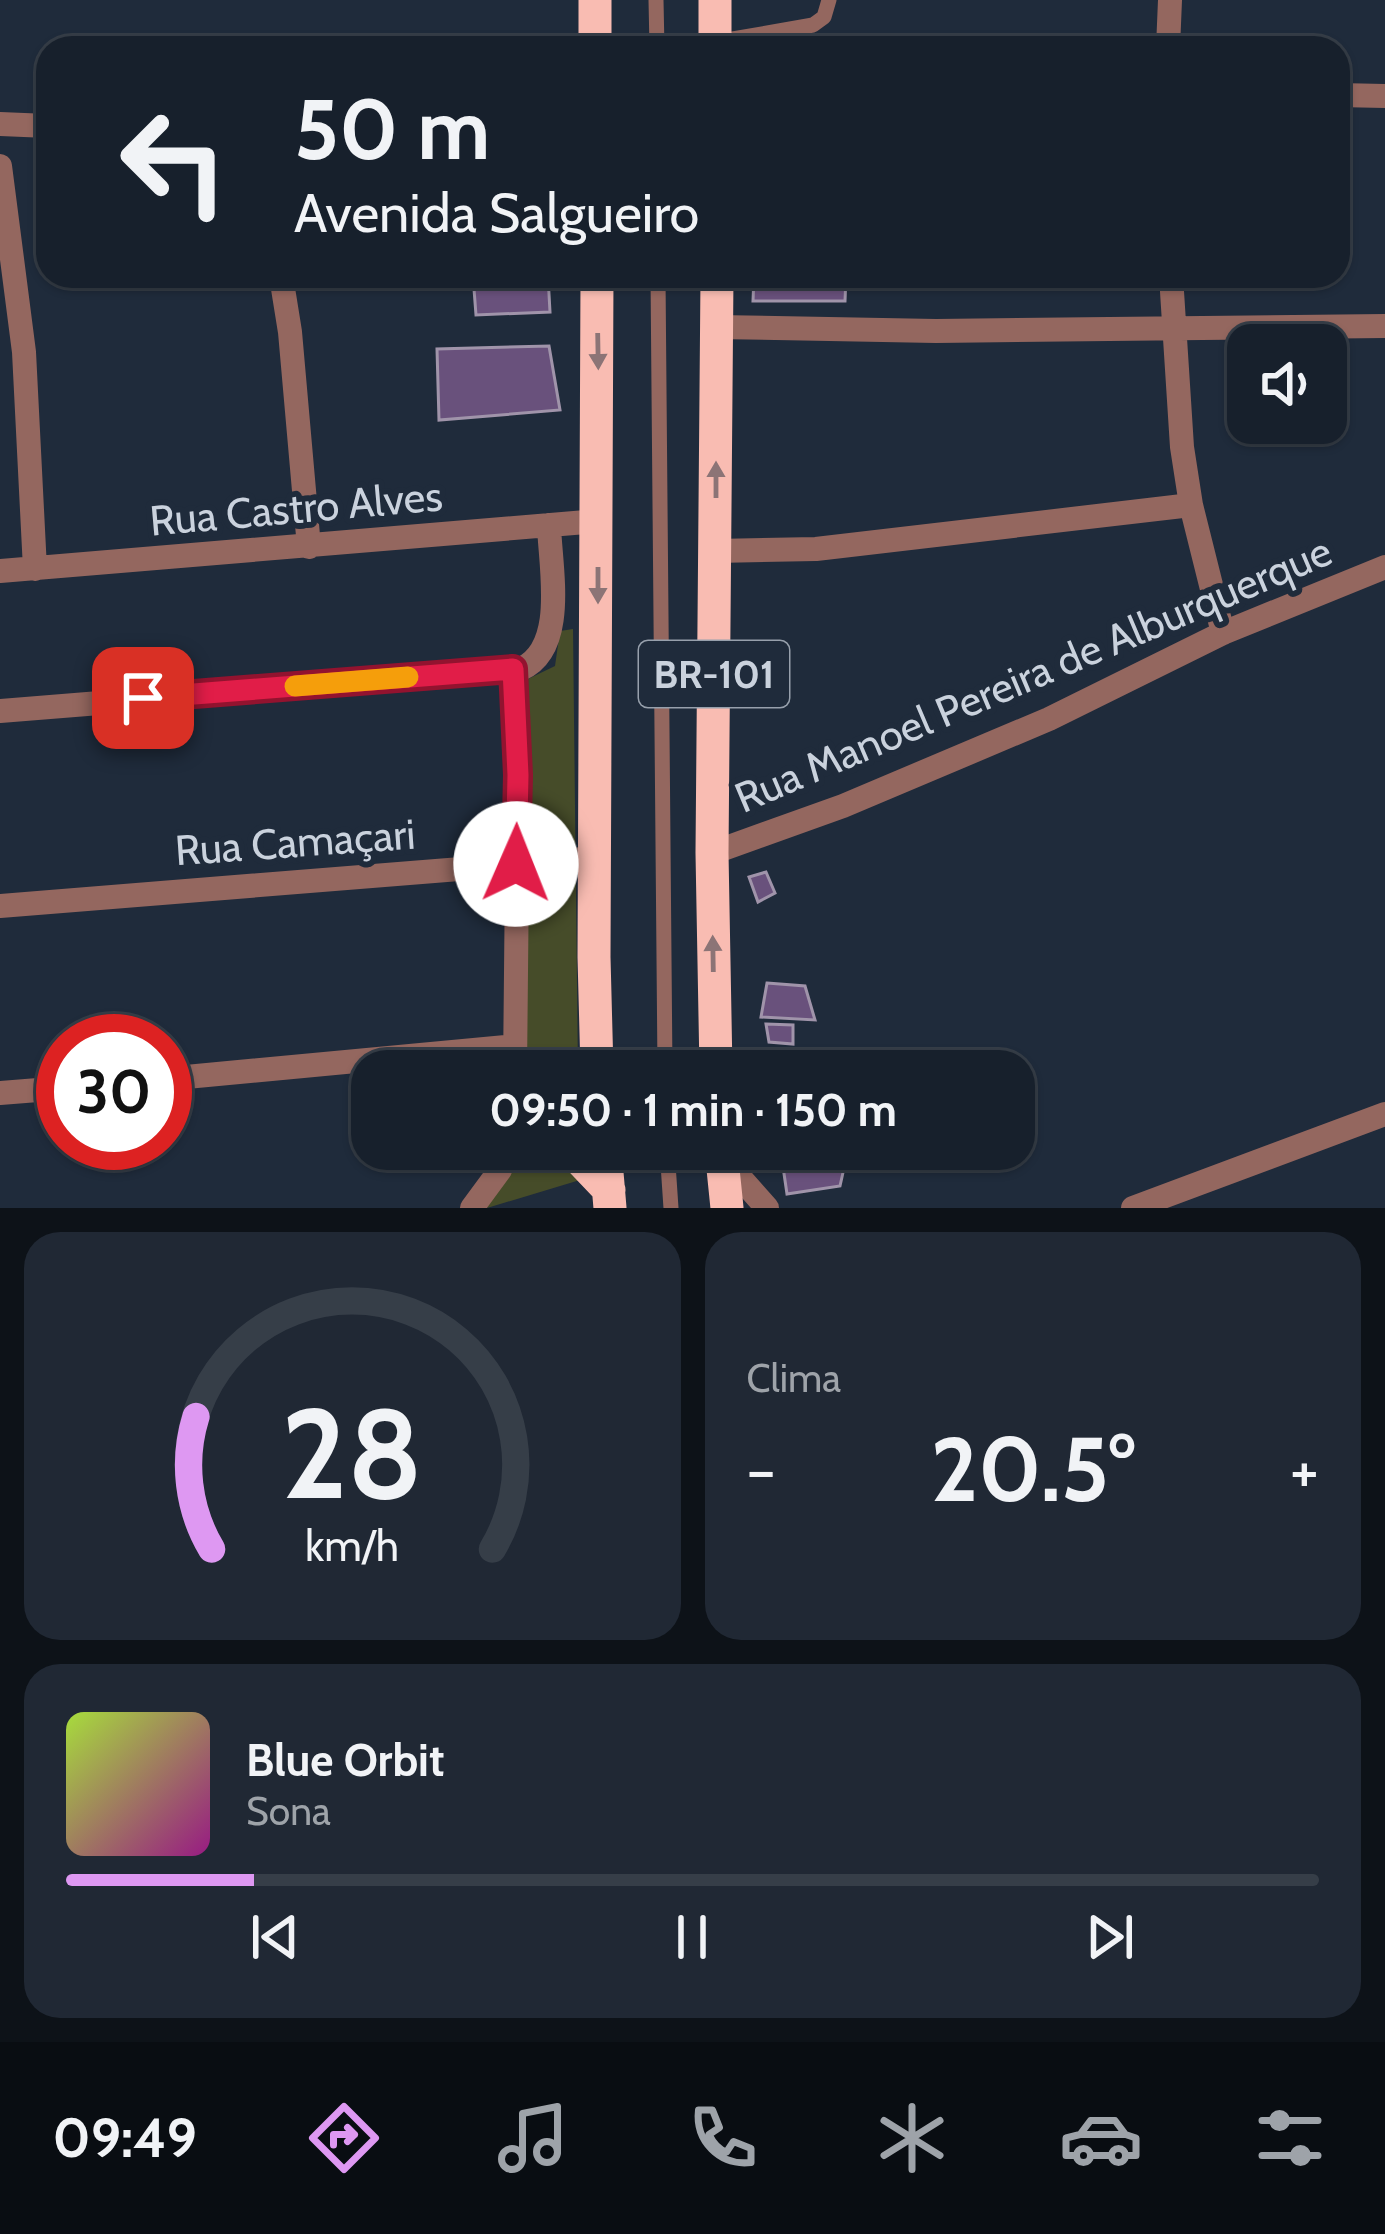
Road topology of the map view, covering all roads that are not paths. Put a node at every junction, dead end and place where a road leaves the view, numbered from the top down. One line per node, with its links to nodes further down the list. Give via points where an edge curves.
1 (595, 0): 7 (highway)
2 (656, 0): 8 (lane)
3 (715, 0): 9 (highway)
4 (829, 0): 6 (lane, via 813,25)
5 (1170, 0): 12 (street)
6 (789, 29): 10 (lane); 11 (lane)
7 (595, 36)
8 (657, 36)
9 (715, 36)
10 (757, 36)
11 (789, 36)
12 (1168, 36)
13 (1350, 95): 14 (street)
14 (1385, 96)
15 (0, 124): 16 (street)
16 (36, 126)
17 (0, 166): 32 (street, via 24,352)
18 (283, 288): 29 (street)
19 (597, 288): 27 (highway, BR-101, one-way to 27)
20 (658, 288): 43 (lane)
21 (717, 288): 25 (highway, BR-101)
22 (1171, 288): 23 (street)
23 (1172, 326): 24 (street); 25 (street); 26 (street)
24 (1385, 326)
25 (716, 327): 30 (highway, BR-101, one-way to 25)
26 (1191, 505): 30 (street, via 816,549); 34 (street)
27 (598, 521): 28 (street, Rua Castro Alves); 38 (highway, BR-101, one-way to 38)
28 (549, 525): 29 (street, Rua Castro Alves); 35 (street, via 549,631 529,666)
29 (310, 547): 32 (street, Rua Castro Alves)
30 (715, 551): 37 (highway, BR-101)
31 (1385, 567): 34 (street, Rua Manoel Pereira de Alburquerque)
32 (35, 569): 33 (street, Rua Castro Alves)
33 (0, 571)
34 (1223, 633): 37 (street, Rua Manoel Pereira de Alburquerque, via 1028,728)
35 (513, 669): 36 (street); 39 (street)
36 (0, 711)
37 (712, 853): 44 (highway, BR-101, one-way to 37)
38 (596, 858): 39 (street, Rua Camaçari); 42 (highway, BR-101)
39 (516, 864): 40 (street, Rua Camaçari); 41 (street)
40 (0, 906)
41 (515, 1050)
42 (597, 1050)
43 (665, 1050)
44 (716, 1050)
45 (351, 1067): 46 (street)
46 (192, 1076)
47 (36, 1090): 48 (street)
48 (0, 1093)
49 (1385, 1114): 60 (street)
50 (500, 1170): 56 (street)
51 (587, 1170): 55 (highway)
52 (668, 1170): 57 (lane)
53 (723, 1170): 58 (highway)
54 (735, 1170): 59 (street)
55 (610, 1199)
56 (472, 1208)
57 (671, 1208)
58 (727, 1208)
59 (767, 1208)
60 (1132, 1208)

